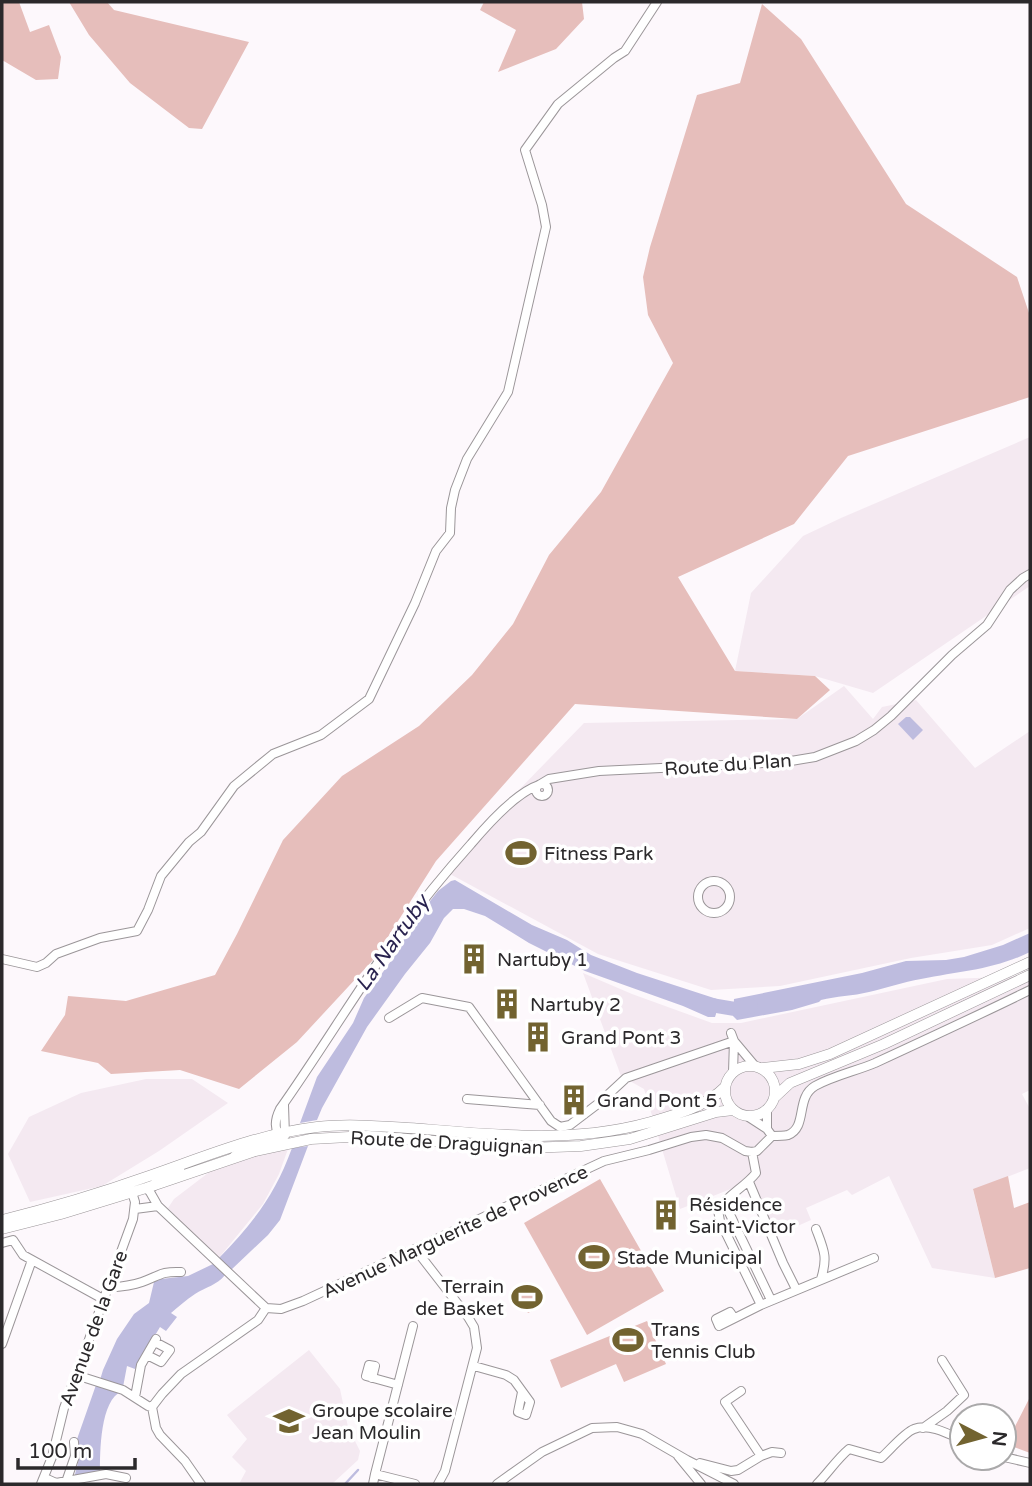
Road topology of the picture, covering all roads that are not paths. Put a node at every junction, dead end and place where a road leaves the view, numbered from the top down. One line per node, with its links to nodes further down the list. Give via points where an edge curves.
1 (657, 2): 4 (street, via 625,51 558,104 525,150 546,227 508,392 467,459 455,490 450,533 436,551 369,699 321,735 273,754 234,786 161,876 137,931 100,938 56,954 37,967)
2 (1030, 574): 20 (street, Route du Plan, via 1010,590 987,625 891,716 856,741 816,757 785,762 599,771 526,791 484,829 399,932 285,1102)
3 (699, 904): 3 (street, via 708,912 722,911 730,901 728,889 719,881 705,883 698,892)
4 (2, 959)
5 (1030, 962): 10 (main road, via 830,1054 799,1064)
6 (1030, 975): 13 (main road, via 790,1083)
7 (1030, 990): 19 (street, via 927,1040 813,1087 802,1103 795,1130 787,1135)
8 (390, 1018): 15 (street, via 422,998 469,1007)
9 (732, 1037): 10 (street); 11 (street); 15 (street, via 626,1078 570,1125 560,1127)
10 (759, 1067): 11 (main road, via 747,1065); 13 (main road, via 774,1081)
11 (733, 1072): 12 (main road)
12 (725, 1087): 16 (main road); 20 (main road, Route de Draguignan, via 698,1107 629,1128 580,1136 518,1137 368,1125 297,1130)
13 (775, 1097): 17 (main road)
14 (467, 1099): 15 (street)
15 (540, 1105)
16 (733, 1110): 18 (main road); 20 (main road, Route de Draguignan, via 630,1139 581,1146 526,1148 368,1136)
17 (767, 1110): 18 (main road); 19 (street)
18 (747, 1116): 19 (street)
19 (770, 1132): 21 (street)
20 (284, 1138): 22 (main road, Route de Draguignan, via 231,1146); 25 (main road, Route de Draguignan)
21 (752, 1152): 23 (street, via 756,1173); 34 (street, Avenue Marguerite de Provence, via 706,1135 604,1161)
22 (198, 1158): 24 (main road, Route de Draguignan); 25 (street, via 156,1180)
23 (749, 1182): 27 (street); 40 (street)
24 (122, 1184): 26 (street); 30 (main road, Route de Draguignan)
25 (151, 1190): 26 (main road, Route de Draguignan); 28 (street)
26 (132, 1192): 29 (street, Avenue de la Gare); 31 (main road, Route de Draguignan)
27 (724, 1202): 42 (street); 43 (street, via 718,1215)
28 (158, 1206): 29 (street); 44 (street)
29 (135, 1209): 39 (street, Avenue de la Gare)
30 (2, 1220)
31 (2, 1229)
32 (816, 1229): 38 (street, via 825,1253)
33 (2, 1243): 36 (street, via 13,1240 23,1255)
34 (416, 1250): 44 (street, Avenue Marguerite de Provence, via 303,1301 281,1309); 50 (street, via 474,1327)
35 (874, 1258): 38 (street)
36 (32, 1259): 41 (street); 47 (street)
37 (181, 1272): 39 (street, via 166,1271 142,1282)
38 (821, 1279): 40 (street)
39 (107, 1288): 41 (street, Avenue de la Gare)
40 (796, 1289): 42 (street)
41 (103, 1299): 51 (street, Avenue de la Gare)
42 (771, 1300): 43 (street)
43 (761, 1305): 45 (street)
44 (266, 1308): 57 (street, via 258,1320 181,1374)
45 (734, 1318)
46 (413, 1326): 53 (street)
47 (2, 1344)
48 (147, 1355): 48 (street, via 155,1340 170,1350 161,1362); 56 (street)
49 (942, 1360): 58 (street, via 964,1395)
50 (474, 1366): 55 (street, via 506,1375); 72 (street)
51 (76, 1375): 56 (street); 67 (street, Avenue de la Gare)
52 (372, 1378): 53 (street)
53 (398, 1385): 65 (street)
54 (741, 1391): 63 (street, via 725,1402)
55 (522, 1392)
56 (135, 1397): 57 (street)
57 (152, 1407): 69 (street, via 160,1436)
58 (923, 1427): 59 (street); 76 (street, via 914,1429 881,1458 849,1449)
59 (948, 1434)
60 (74, 1441): 68 (street)
61 (677, 1453): 64 (street); 73 (street, via 632,1430 592,1428 541,1451); 74 (street)
62 (781, 1453): 63 (street)
63 (761, 1456): 64 (street, via 731,1472)
64 (687, 1460): 75 (street)
65 (375, 1474): 70 (street); 71 (street)
66 (126, 1478): 68 (street, via 105,1475)
67 (43, 1481): 68 (street)
68 (70, 1481)
69 (201, 1484)
70 (373, 1484)
71 (415, 1484)
72 (438, 1484)
73 (497, 1484)
74 (701, 1484)
75 (734, 1484)
76 (817, 1484)

